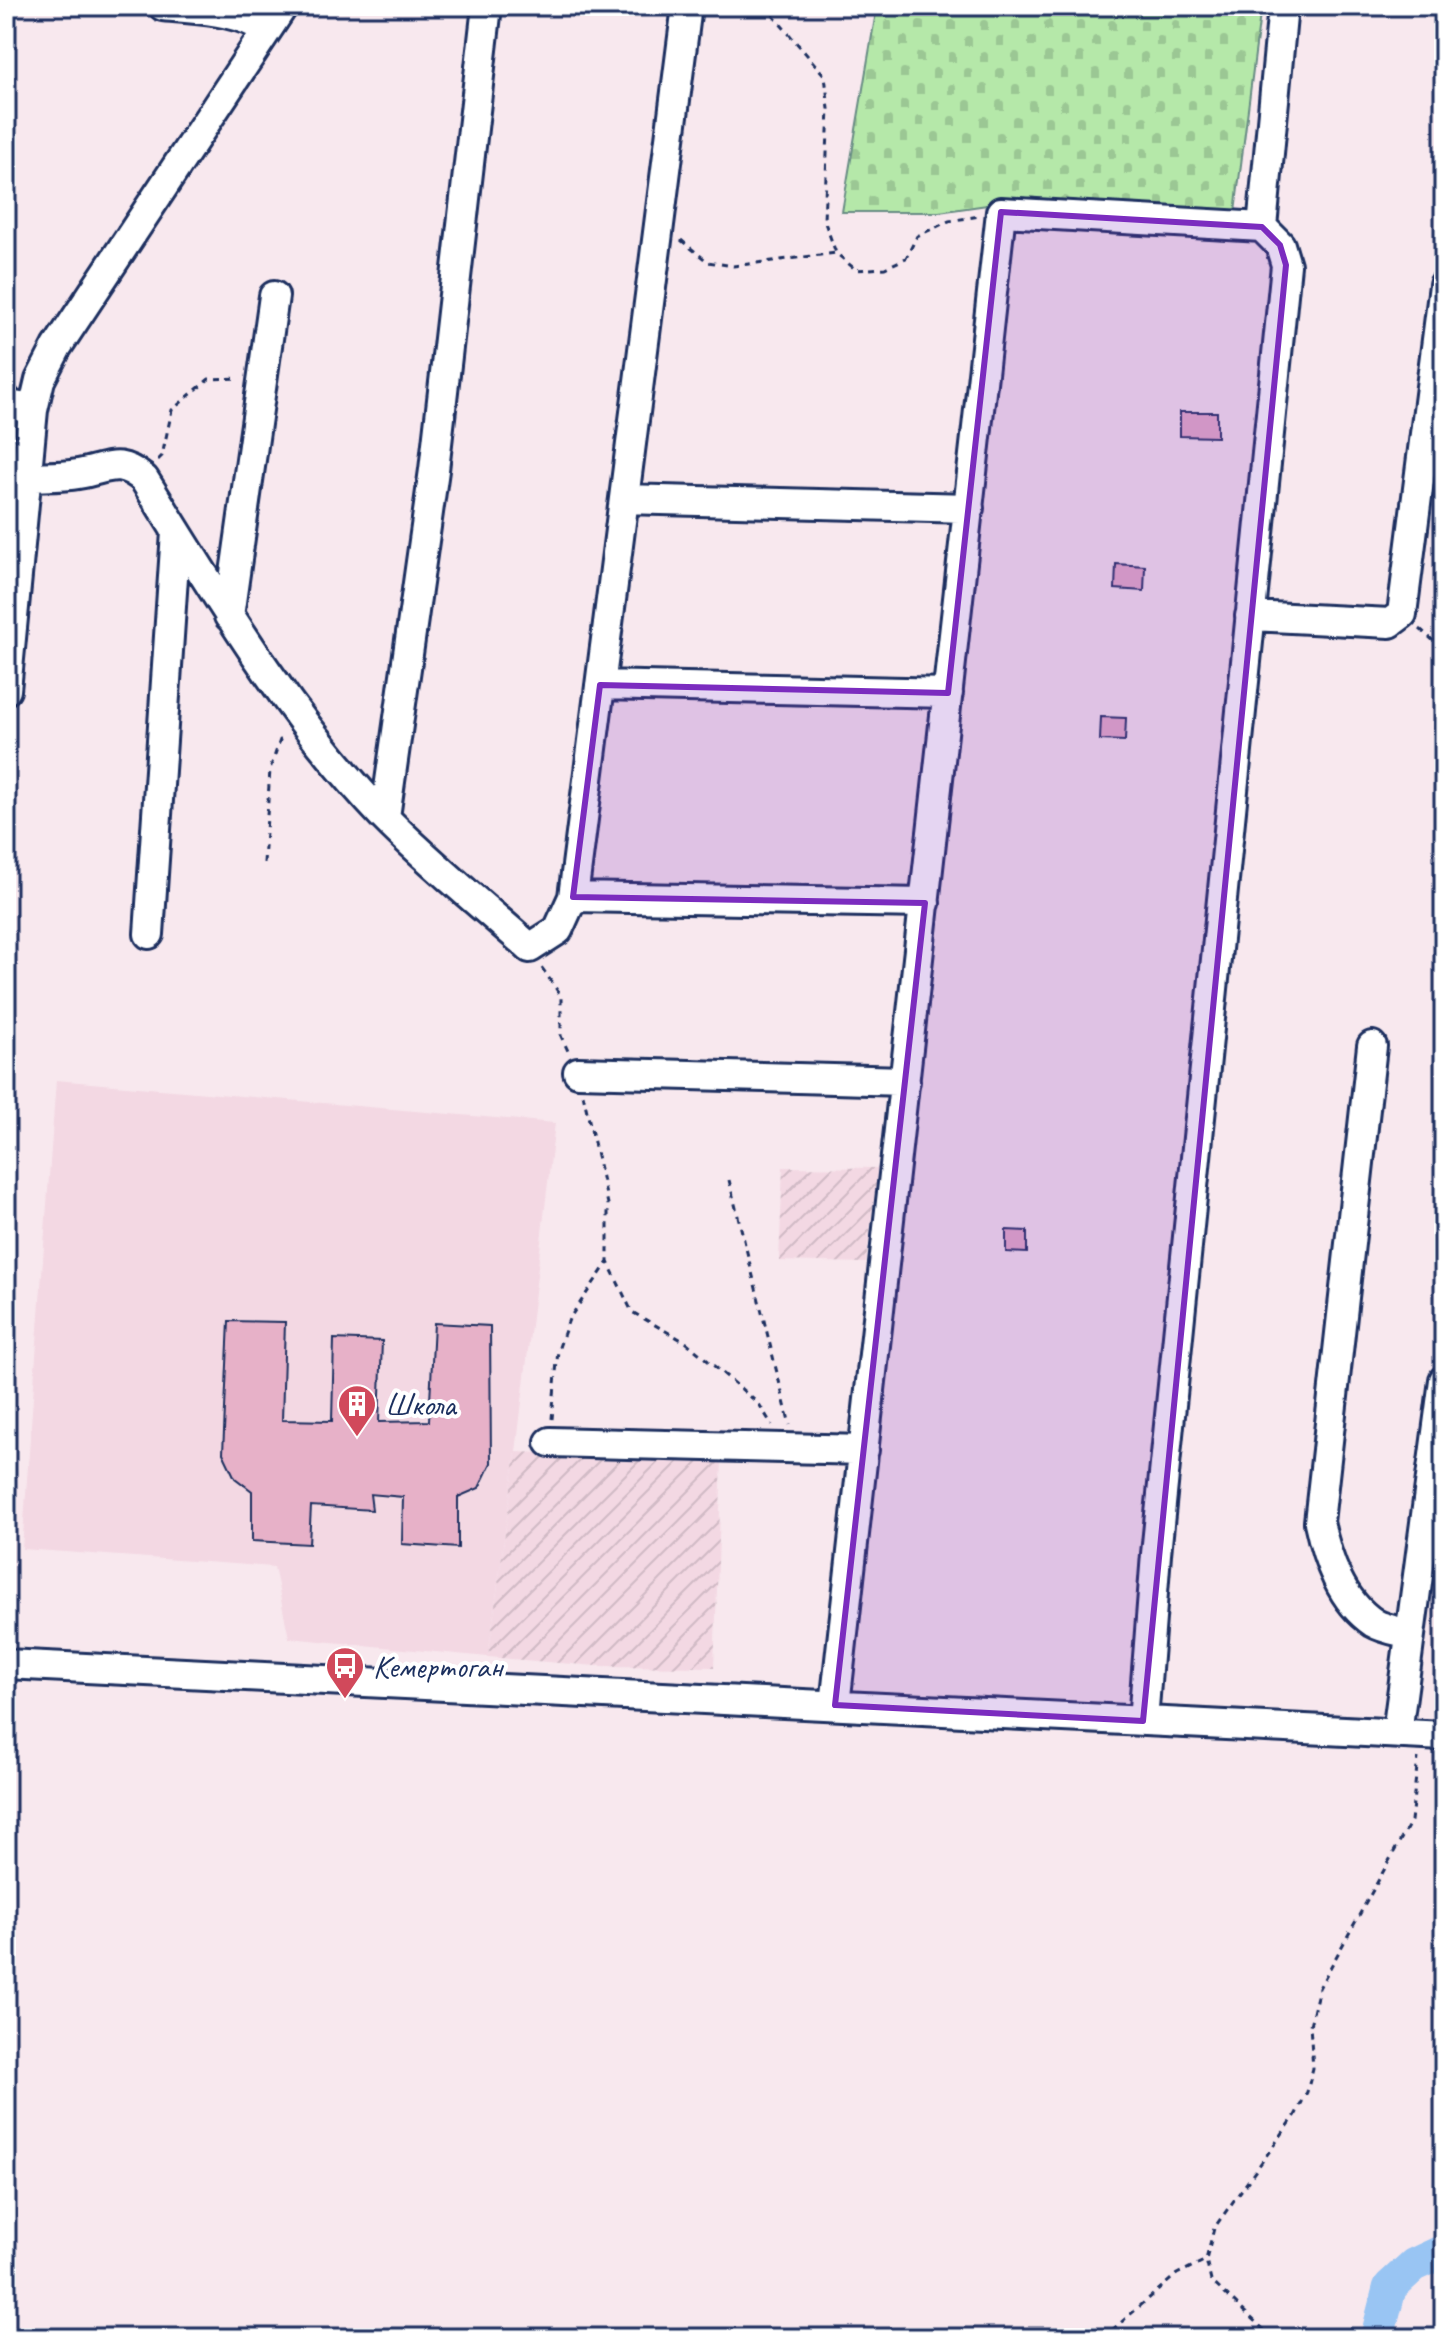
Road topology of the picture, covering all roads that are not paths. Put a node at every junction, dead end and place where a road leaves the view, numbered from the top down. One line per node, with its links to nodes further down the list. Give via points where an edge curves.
1 (163, 6): 6 (street, via 227,13)
2 (283, 6): 6 (street)
3 (487, 6): 21 (street, via 434,470)
4 (687, 6): 13 (street)
5 (1283, 6): 7 (street)
6 (267, 30): 11 (street, via 57,347 40,380)
7 (1262, 227): 14 (street, via 1001,212); 17 (street, via 1280,245 1286,265)
8 (1444, 285): 17 (street, via 1402,614 1390,623)
9 (274, 296): 16 (street)
10 (6, 400): 11 (street)
11 (33, 410): 12 (street)
12 (27, 477): 15 (street, via 77,474 114,464 130,468 144,479); 19 (street)
13 (624, 499): 14 (street); 18 (street)
14 (969, 508): 20 (street)
15 (176, 532): 16 (street); 24 (street)
16 (229, 616): 21 (street, via 306,725)
17 (1250, 616): 34 (street)
18 (600, 685): 20 (street); 22 (street)
19 (6, 690)
20 (948, 693): 23 (street)
21 (385, 817): 22 (street, via 530,948 558,930)
22 (573, 897): 23 (street)
23 (925, 903): 27 (street)
24 (149, 934)
25 (1372, 1046): 31 (street, via 1319,1522 1325,1553 1350,1602 1377,1625)
26 (578, 1072): 27 (street)
27 (905, 1081): 30 (street)
28 (1444, 1380): 31 (street)
29 (550, 1442): 30 (street)
30 (864, 1450): 33 (street)
31 (1410, 1634): 35 (street)
32 (6, 1664): 33 (street)
33 (835, 1705): 34 (street)
34 (1143, 1721): 35 (street)
35 (1420, 1735)

